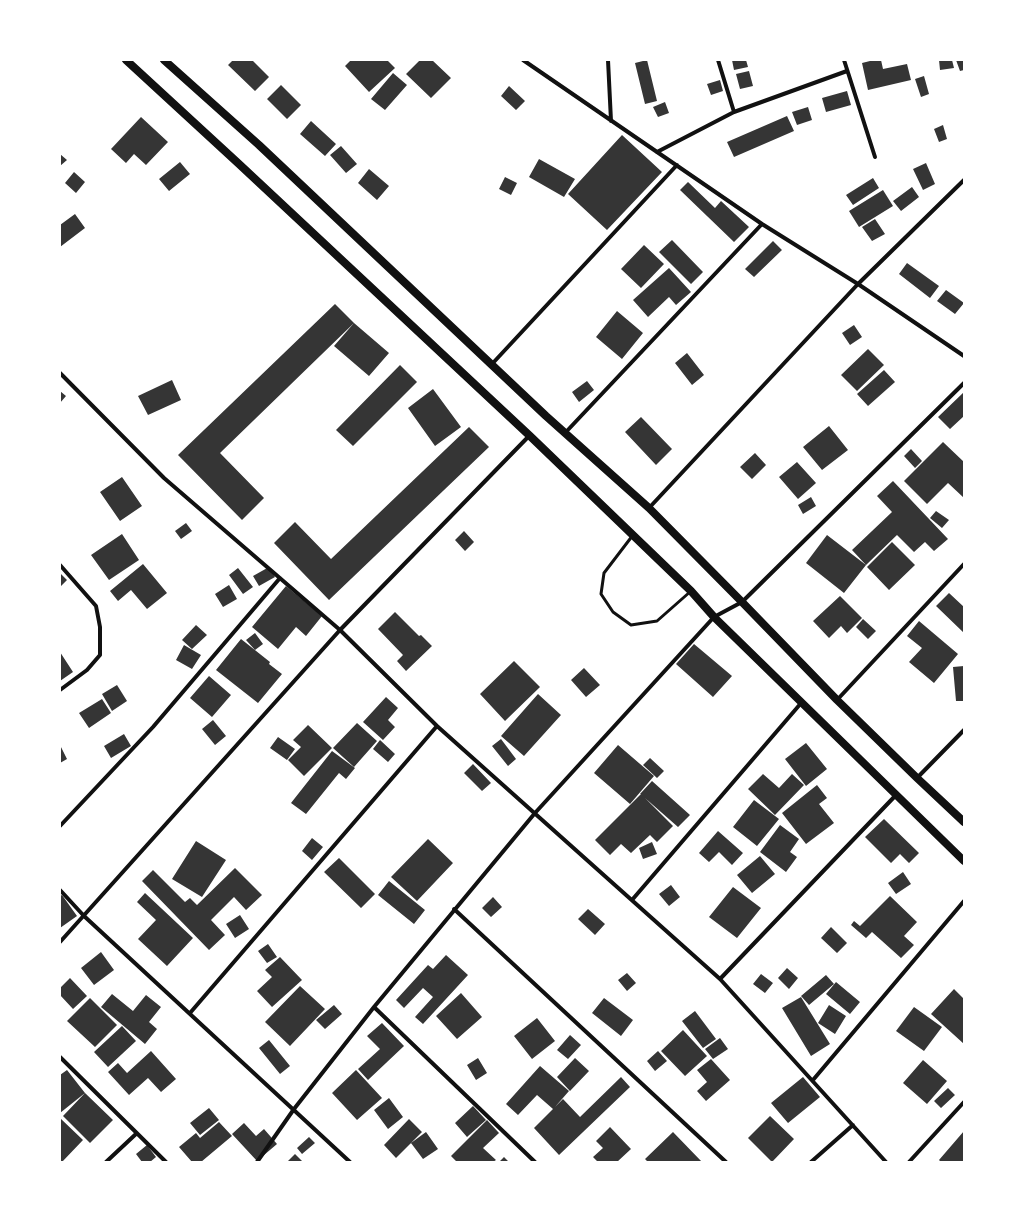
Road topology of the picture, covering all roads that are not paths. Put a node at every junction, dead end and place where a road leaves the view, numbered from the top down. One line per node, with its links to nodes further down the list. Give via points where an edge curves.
1 (126, 60): 21 (main road)
2 (164, 60): 17 (main road)
3 (522, 60): 9 (street)
4 (608, 60): 9 (street)
5 (718, 60): 8 (street)
6 (844, 60): 7 (street)
7 (847, 71): 8 (street); 11 (street)
8 (734, 112): 10 (street)
9 (612, 121): 10 (street)
10 (657, 152): 12 (street)
11 (875, 156)
12 (677, 165): 14 (street); 17 (street)
13 (964, 180): 15 (street)
14 (762, 224): 15 (street); 20 (street)
15 (858, 284): 16 (street); 22 (street)
16 (964, 356)
17 (492, 364): 20 (main road)
18 (60, 373): 26 (street, via 164,478)
19 (964, 383): 28 (street)
20 (565, 433): 22 (main road)
21 (530, 436): 23 (main road); 30 (street)
22 (649, 508): 28 (main road)
23 (633, 535): 27 (main road); 27 (lane, via 604,573 601,594 613,612 630,625 657,621)
24 (964, 564): 32 (street)
25 (60, 565): 31 (street, via 96,606 100,627 100,655 87,670)
26 (280, 578): 30 (street); 40 (street, via 153,727)
27 (691, 591): 29 (main road)
28 (742, 602): 29 (street); 32 (main road)
29 (714, 616): 33 (main road); 38 (street)
30 (340, 630): 34 (street); 46 (street)
31 (60, 690)
32 (837, 700): 36 (main road)
33 (802, 701): 37 (main road); 43 (street)
34 (437, 726): 38 (street); 50 (street)
35 (964, 730): 36 (street)
36 (917, 778): 39 (main road)
37 (896, 795): 41 (main road); 48 (street)
38 (534, 813): 43 (street); 45 (street)
39 (964, 822)
40 (60, 826)
41 (964, 861)
42 (60, 890): 46 (street)
43 (632, 900): 48 (street)
44 (964, 901): 52 (street)
45 (454, 909): 49 (street); 62 (street)
46 (84, 916): 47 (street); 50 (street)
47 (60, 942)
48 (720, 979): 52 (street)
49 (374, 1007): 54 (street); 61 (street)
50 (190, 1013): 54 (street)
51 (60, 1057): 56 (street)
52 (813, 1080): 55 (street)
53 (964, 1102): 65 (street)
54 (294, 1109): 59 (street); 60 (street)
55 (853, 1125): 63 (street); 64 (street)
56 (137, 1133): 57 (street); 58 (street)
57 (106, 1162)
58 (166, 1162)
59 (257, 1162)
60 (350, 1162)
61 (535, 1162)
62 (726, 1162)
63 (811, 1162)
64 (886, 1162)
65 (909, 1162)

